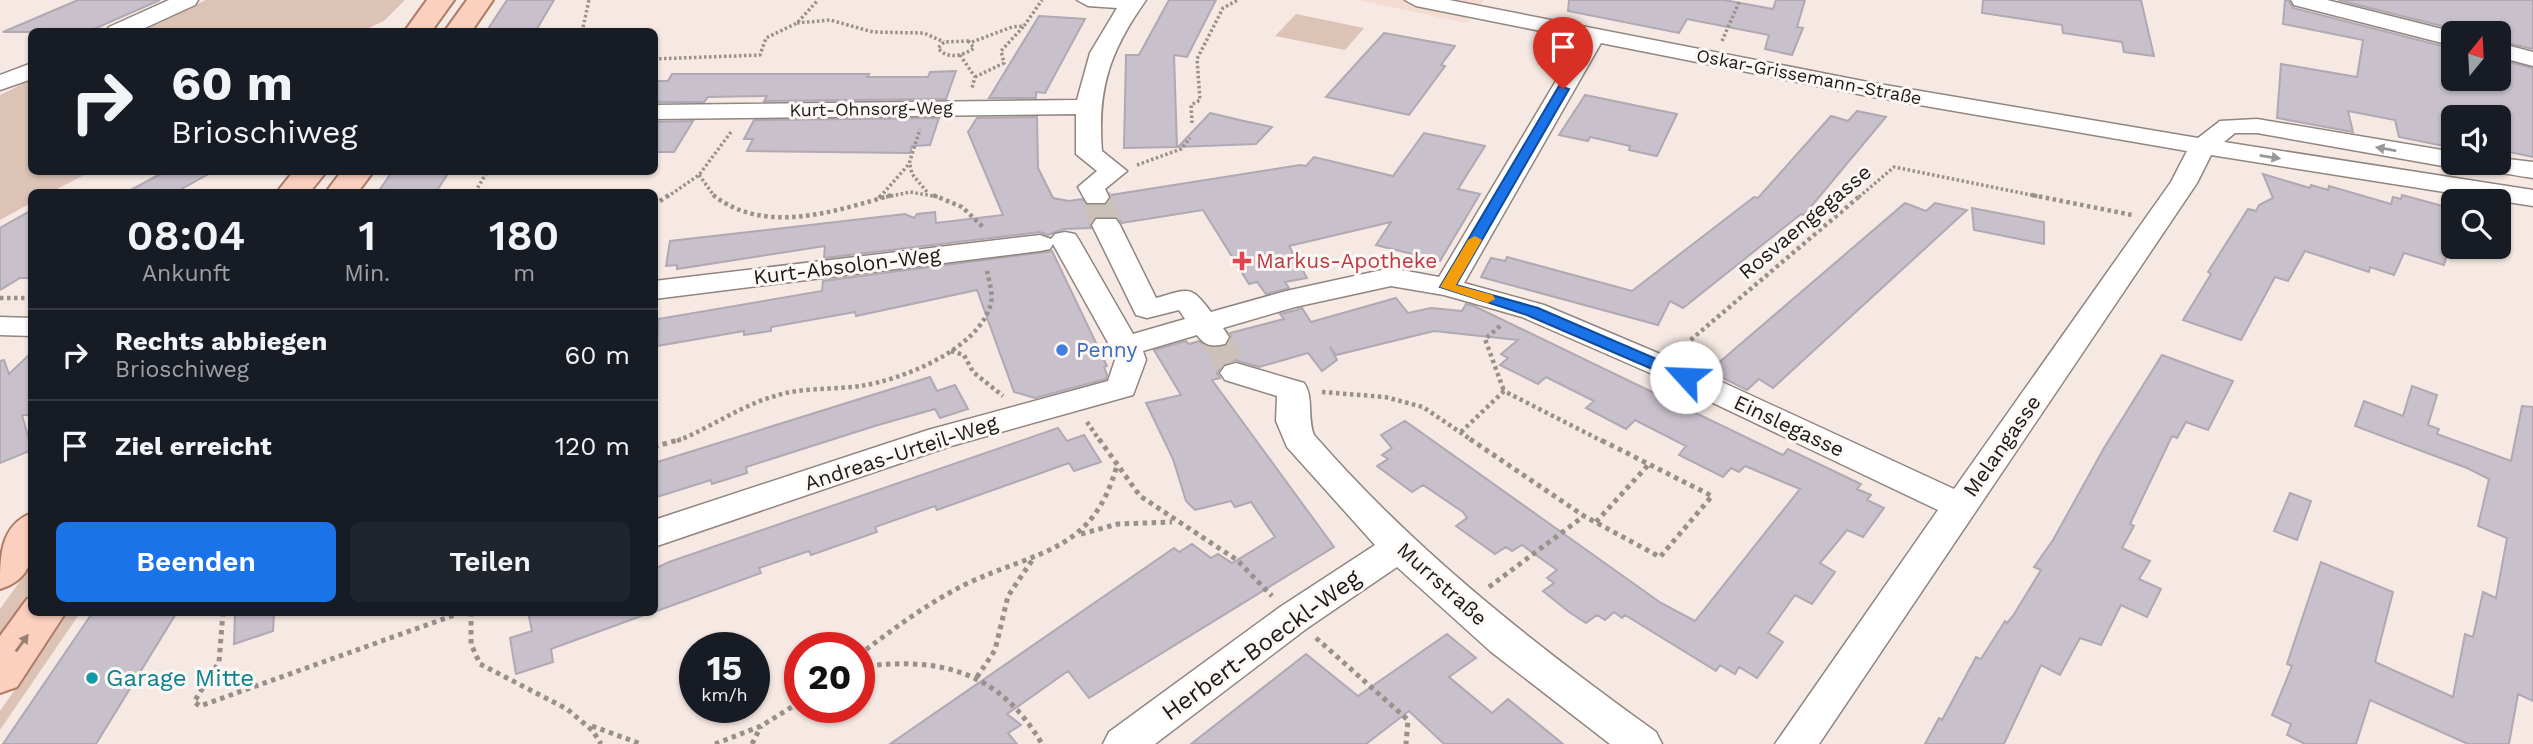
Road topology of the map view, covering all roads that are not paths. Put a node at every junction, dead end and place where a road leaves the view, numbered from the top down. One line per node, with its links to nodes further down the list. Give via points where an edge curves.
1 (187, 0): 8 (street)
2 (441, 0): 9 (main road)
3 (480, 0): 10 (main road)
4 (1088, 0): 7 (street)
5 (1416, 0): 11 (street, Oskar-Grissemann-Straße)
6 (2302, 0): 12 (street)
7 (1134, 1): 17 (street, via 1101,48)
8 (126, 28)
9 (420, 28)
10 (460, 28)
11 (1594, 36): 19 (street, Oskar-Grissemann-Straße, via 1873,90); 28 (street)
12 (2441, 36)
13 (2511, 53): 14 (street)
14 (2533, 59)
15 (28, 72): 16 (street)
16 (0, 83)
17 (1088, 107): 18 (street, Kurt-Ohnsorg-Weg); 25 (street, via 1089,154 1114,171 1091,187)
18 (658, 112)
19 (2203, 146): 20 (street, one-way to 19, via 2258,126 2229,126); 26 (street, Oskar-Grissemann-Straße, one-way to 26); 35 (street, Melangasse, via 2184,183)
20 (2441, 158)
21 (2511, 167): 22 (street)
22 (2533, 170)
23 (307, 175): 24 (main road)
24 (296, 189)
25 (1096, 197)
26 (2533, 198)
27 (1052, 241): 29 (street, Kurt-Absolon-Weg); 32 (street, Kurt-Absolon-Weg, via 1108,229 1147,309 1185,299); 33 (street)
28 (1447, 287): 32 (street, Einslegasse, via 1391,276 1291,299); 35 (street, Einslegasse, via 1533,311)
29 (658, 290)
30 (0, 326): 31 (street)
31 (28, 327)
32 (1209, 330): 33 (street, Einslegasse)
33 (1128, 353): 36 (street, Andreas-Urteil-Weg, via 1122,388 940,439)
34 (1237, 373): 38 (street, Murrstraße, via 1293,390 1292,421 1299,439)
35 (1960, 506): 44 (street, Melangasse)
36 (658, 533)
37 (28, 534): 39 (main road)
38 (1399, 547): 42 (street, Herbert-Boeckl-Weg, via 1293,618); 43 (street, Murrstraße, via 1572,694)
39 (0, 572)
40 (40, 616): 41 (main road, one-way to 40)
41 (0, 673)
42 (1124, 744)
43 (1641, 744)
44 (1796, 744)

